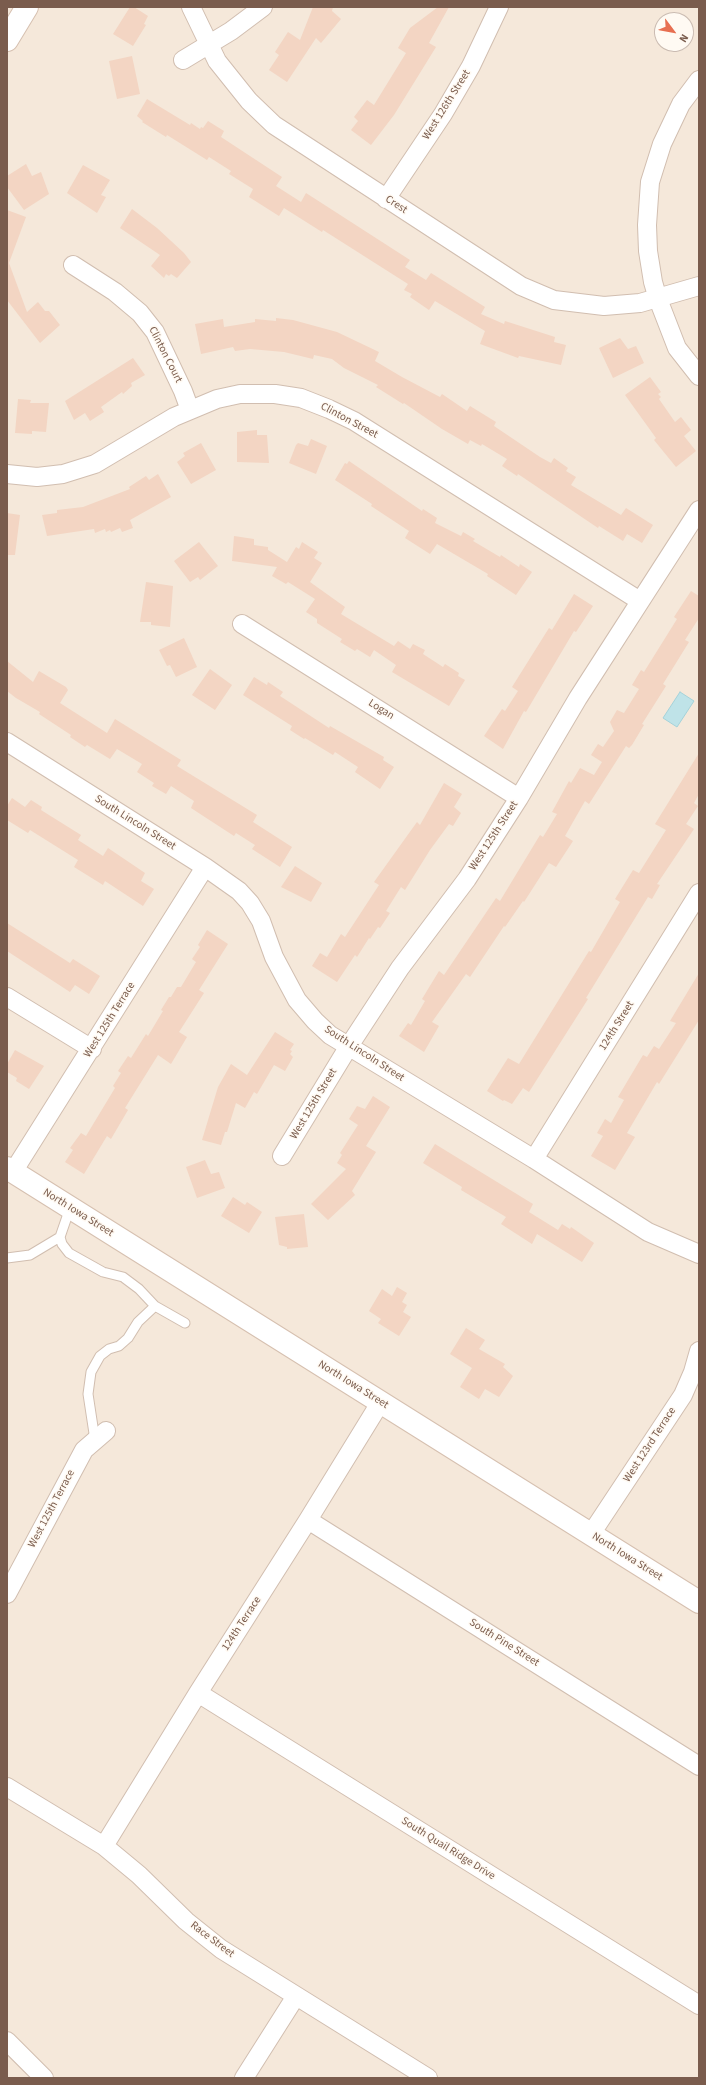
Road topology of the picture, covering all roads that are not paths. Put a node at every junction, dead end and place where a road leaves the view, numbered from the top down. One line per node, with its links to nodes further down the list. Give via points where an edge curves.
1 (27, 7): 5 (street)
2 (191, 7): 6 (street, Crest)
3 (263, 7): 6 (street, via 231,31)
4 (499, 7): 9 (street, West 126th Street, via 471,66 443,114)
5 (7, 40)
6 (208, 43): 7 (street); 9 (street, Crest, via 217,61 249,101 274,125)
7 (183, 60)
8 (699, 80): 12 (street, via 671,122 650,182 648,251)
9 (386, 198): 12 (street, Crest, via 522,286 554,300 604,306)
10 (72, 265): 14 (street, Clinton Court, via 116,292 140,313 155,332)
11 (699, 286): 12 (street, Crest)
12 (658, 299): 13 (street, via 678,348)
13 (699, 376)
14 (190, 410): 15 (street, Clinton Street, via 95,464 63,474 37,477); 17 (street, Clinton Street, via 217,399 240,394 275,394 301,398 329,409 354,421)
15 (7, 474)
16 (699, 510): 17 (street, West 125th Street)
17 (640, 601): 20 (street, West 125th Street, via 578,698)
18 (242, 624): 20 (street, Logan)
19 (7, 742): 21 (street, South Lincoln Street)
20 (519, 798): 24 (street, West 125th Street, via 467,879 400,968)
21 (205, 867): 24 (street, South Lincoln Street, via 239,891 250,903 263,926 284,978 297,1000 330,1035); 25 (street, West 125th Terrace)
22 (699, 894): 27 (street, 124th Street)
23 (7, 997): 25 (street)
24 (349, 1046): 26 (street, West 125th Street); 27 (street, South Lincoln Street)
25 (92, 1049): 28 (street, West 125th Terrace)
26 (282, 1156)
27 (534, 1159): 31 (street, South Lincoln Street, via 648,1232)
28 (10, 1170): 29 (street, North Iowa Street)
29 (70, 1208): 30 (lane); 36 (street, North Iowa Street)
30 (60, 1237): 32 (lane, via 30,1255); 33 (lane, via 69,1252 103,1272 123,1277)
31 (699, 1254)
32 (7, 1258)
33 (155, 1306): 34 (lane); 37 (lane, via 138,1322 128,1338 100,1356 91,1372 88,1394)
34 (185, 1322)
35 (699, 1352): 39 (street, West 123rd Terrace, via 683,1395)
36 (380, 1402): 38 (street, 124th Terrace); 39 (street, North Iowa Street)
37 (101, 1436): 40 (street, West 125th Terrace, via 84,1450)
38 (308, 1520): 42 (street, 124th Terrace); 43 (street, South Pine Street)
39 (591, 1534): 41 (street, North Iowa Street)
40 (7, 1594)
41 (699, 1602)
42 (198, 1693): 45 (street, 124th Terrace); 47 (street, South Quail Ridge Drive)
43 (699, 1766)
44 (7, 1787): 45 (street, Race Street)
45 (104, 1846): 46 (street, Race Street, via 139,1875 186,1921 221,1949)
46 (296, 1996): 50 (street); 51 (street, Race Street)
47 (699, 2005)
48 (7, 2041): 49 (street)
49 (44, 2078)
50 (244, 2078)
51 (428, 2078)

